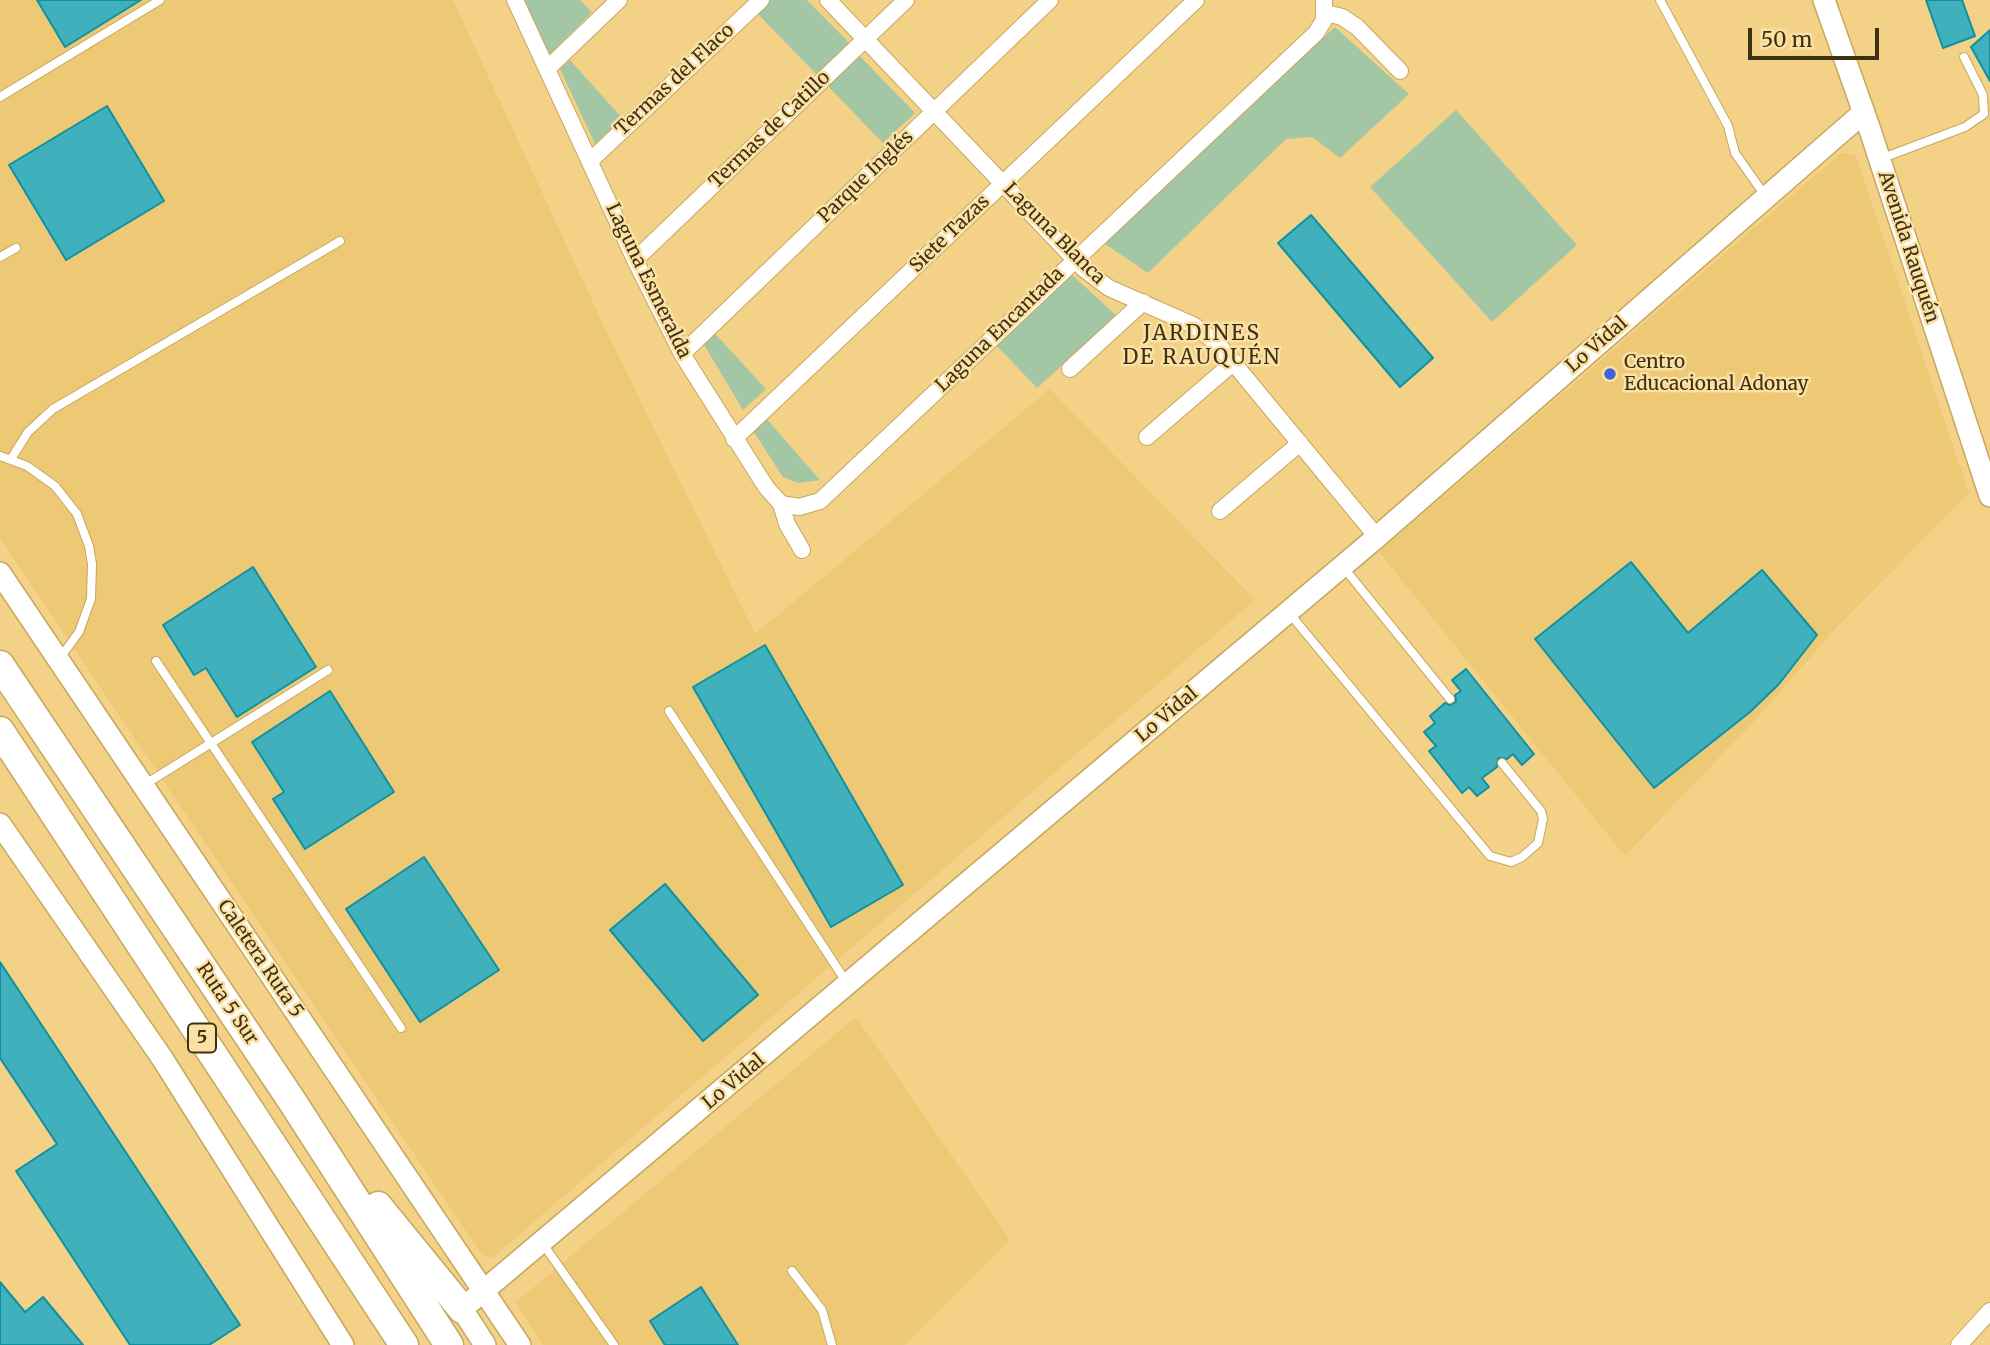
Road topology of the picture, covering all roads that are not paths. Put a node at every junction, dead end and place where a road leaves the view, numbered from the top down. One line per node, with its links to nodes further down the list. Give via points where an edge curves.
1 (160, 0): 16 (lane)
2 (515, 0): 14 (street, Laguna Esmeralda)
3 (619, 0): 14 (street)
4 (761, 0): 20 (street, Termas del Flaco)
5 (828, 0): 12 (street, Laguna Blanca)
6 (906, 0): 12 (street, Termas de Catillo)
7 (1050, 0): 17 (street, Parque Inglés)
8 (1196, 0): 21 (street, Siete Tazas)
9 (1660, 0): 22 (lane, via 1728,126 1735,153)
10 (1824, 0): 18 (main road, Avenida Rauquén)
11 (1325, 6): 15 (street, via 1357,27); 26 (street, Laguna Encantada, via 1316,33)
12 (865, 39): 17 (street, Laguna Blanca); 27 (street, Termas de Catillo)
13 (1964, 57): 19 (lane, via 1983,95 1984,114 1965,127)
14 (548, 68): 20 (street, Laguna Esmeralda)
15 (1400, 71)
16 (0, 97)
17 (934, 111): 21 (street, Laguna Blanca); 29 (street, Parque Inglés)
18 (1864, 112): 19 (main road, Avenida Rauquén); 22 (main road, Lo Vidal)
19 (1879, 159): 37 (main road, Avenida Rauquén)
20 (590, 161): 27 (street, Laguna Esmeralda)
21 (1003, 184): 26 (street, Laguna Blanca); 33 (street, Siete Tazas)
22 (1766, 197): 40 (main road, Lo Vidal)
23 (340, 240): 36 (lane, via 53,409 28,432)
24 (16, 248): 25 (lane)
25 (0, 257)
26 (1074, 259): 28 (street, Laguna Blanca, via 1109,288); 38 (street, Laguna Encantada, via 820,501 799,507)
27 (635, 260): 29 (street, Laguna Esmeralda)
28 (1143, 302): 30 (street, Laguna Blanca, via 1193,325); 31 (street)
29 (682, 354): 33 (street, Laguna Esmeralda)
30 (1234, 362): 32 (street); 34 (street, Laguna Blanca)
31 (1070, 369)
32 (1147, 437)
33 (734, 439): 38 (street, Laguna Esmeralda)
34 (1300, 443): 39 (street); 40 (street, Laguna Blanca)
35 (0, 456): 36 (lane)
36 (11, 459): 45 (lane, via 55,486 77,514 89,546 93,581 88,607 79,632)
37 (1990, 496)
38 (781, 504): 41 (street, Laguna Esmeralda, via 786,524)
39 (1220, 511)
40 (1377, 537): 42 (main road, Lo Vidal)
41 (802, 550)
42 (1342, 566): 44 (main road, Lo Vidal); 49 (lane)
43 (0, 573): 45 (main road, Caletera Ruta 5)
44 (1288, 612): 53 (lane, via 1490,856 1511,862 1538,844 1543,819); 56 (main road, Lo Vidal)
45 (58, 661): 54 (main road, Caletera Ruta 5)
46 (156, 661): 52 (lane)
47 (0, 665): 58 (highway, Ruta 5 Sur / 5)
48 (328, 670): 52 (lane)
49 (1450, 699)
50 (669, 710): 56 (lane)
51 (0, 731): 66 (highway, Ruta 5 Sur / 5)
52 (211, 743): 54 (lane); 57 (lane)
53 (1502, 763)
54 (144, 785): 61 (main road, Caletera Ruta 5)
55 (0, 824): 65 (main road, via 162,1058)
56 (848, 985): 59 (main road, Lo Vidal)
57 (401, 1028)
58 (290, 1098): 62 (highway); 67 (highway, Ruta 5 Sur / 5)
59 (543, 1244): 61 (main road, Lo Vidal); 70 (lane)
60 (792, 1271): 71 (lane, via 822,1310)
61 (486, 1292): 62 (main road, Lo Vidal); 69 (main road, Caletera Ruta 5)
62 (463, 1310): 68 (main road)
63 (1990, 1311): 64 (street)
64 (1984, 1330): 72 (street)
65 (343, 1345)
66 (404, 1345)
67 (450, 1345)
68 (485, 1345)
69 (520, 1345)
70 (614, 1345)
71 (832, 1345)
72 (1959, 1345)

